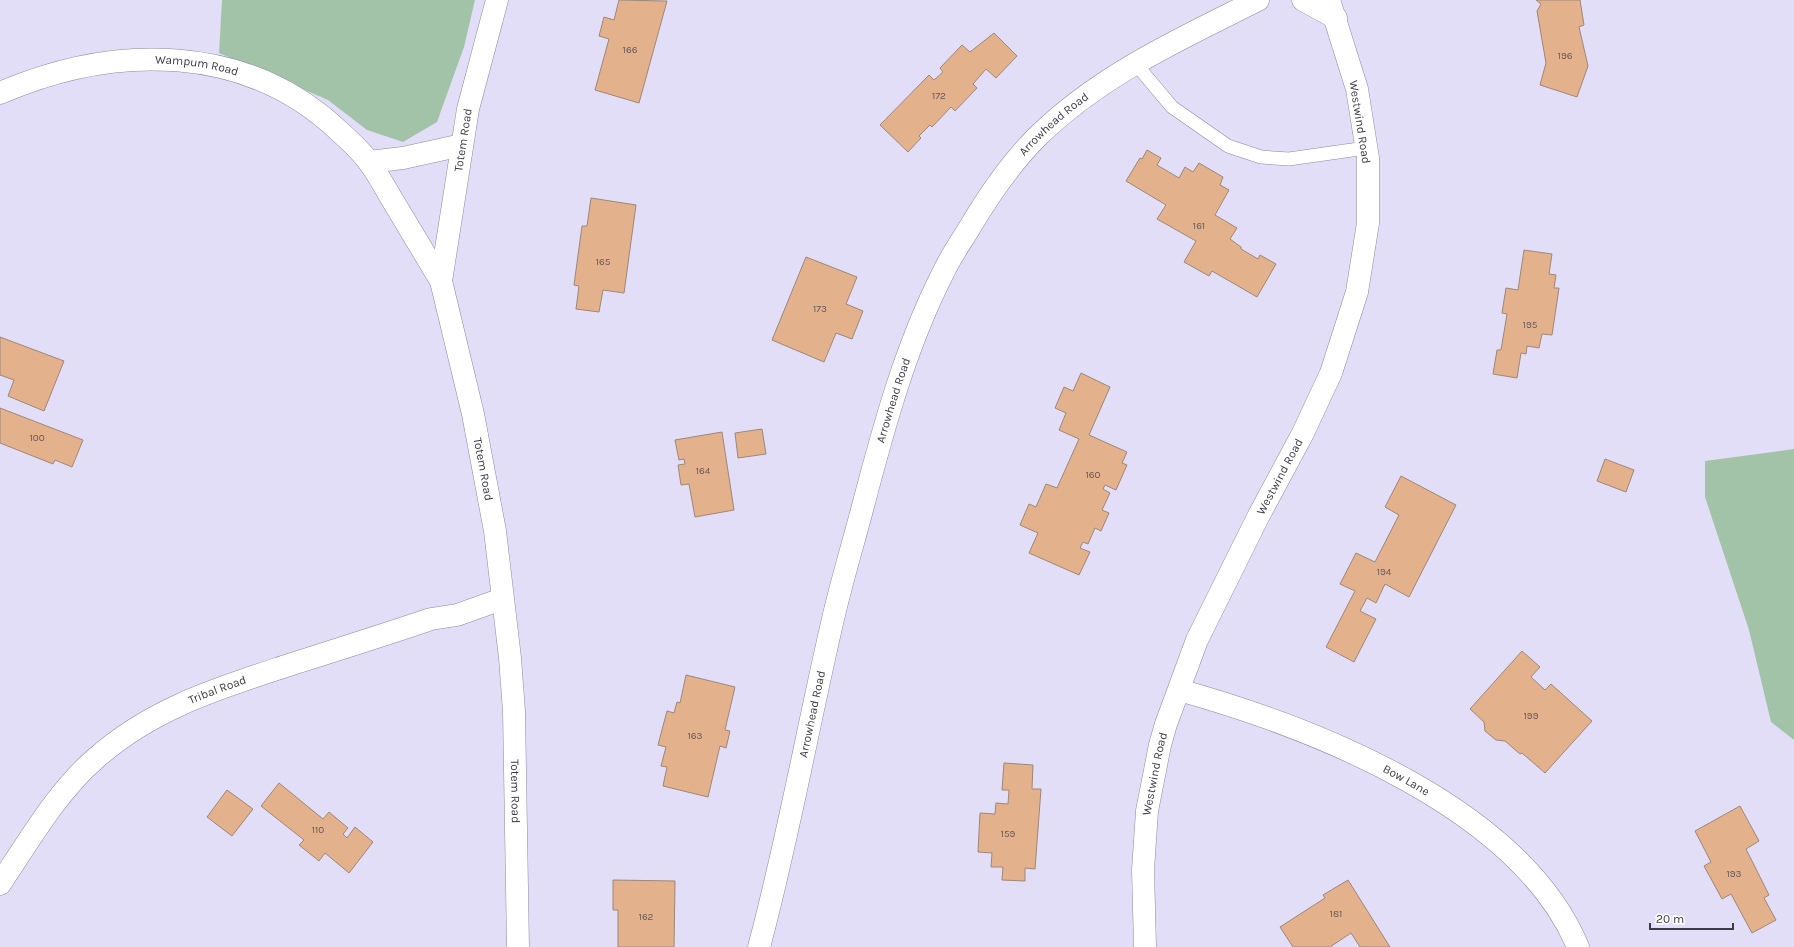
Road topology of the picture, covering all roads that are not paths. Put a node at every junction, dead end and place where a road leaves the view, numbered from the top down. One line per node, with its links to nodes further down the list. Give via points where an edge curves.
1 (497, 0): 7 (street, Totem Road, via 468,109)
2 (1258, 0): 5 (street, Arrowhead Road)
3 (1303, 0): 4 (street)
4 (1333, 9): 8 (street, Westwind Road, via 1356,89)
5 (1135, 63): 8 (lane, via 1172,107 1228,146 1261,157 1290,159); 15 (street, Arrowhead Road, via 1090,91 1062,113 1013,164 989,196 944,270 917,330 884,427 830,628)
6 (0, 93): 9 (street, Wampum Road, via 83,67 124,60 182,60 209,64 242,73 305,104 328,121)
7 (462, 145): 9 (street, via 403,158); 10 (street, Totem Road)
8 (1366, 148): 12 (street, Westwind Road, via 1366,230 1356,292 1331,373 1197,640)
9 (369, 162): 10 (street, Wampum Road)
10 (441, 281): 11 (street, Totem Road, via 474,422 495,531)
11 (502, 599): 13 (street, Tribal Road, via 457,615 431,619 228,685 142,723 110,746 75,778); 14 (street, Totem Road, via 514,711)
12 (1179, 690): 16 (street, Westwind Road, via 1160,745 1147,811 1143,870); 17 (street, Bow Lane, via 1322,738 1433,795 1486,832 1534,876 1557,906)
13 (0, 884)
14 (518, 947)
15 (759, 947)
16 (1145, 947)
17 (1578, 947)

